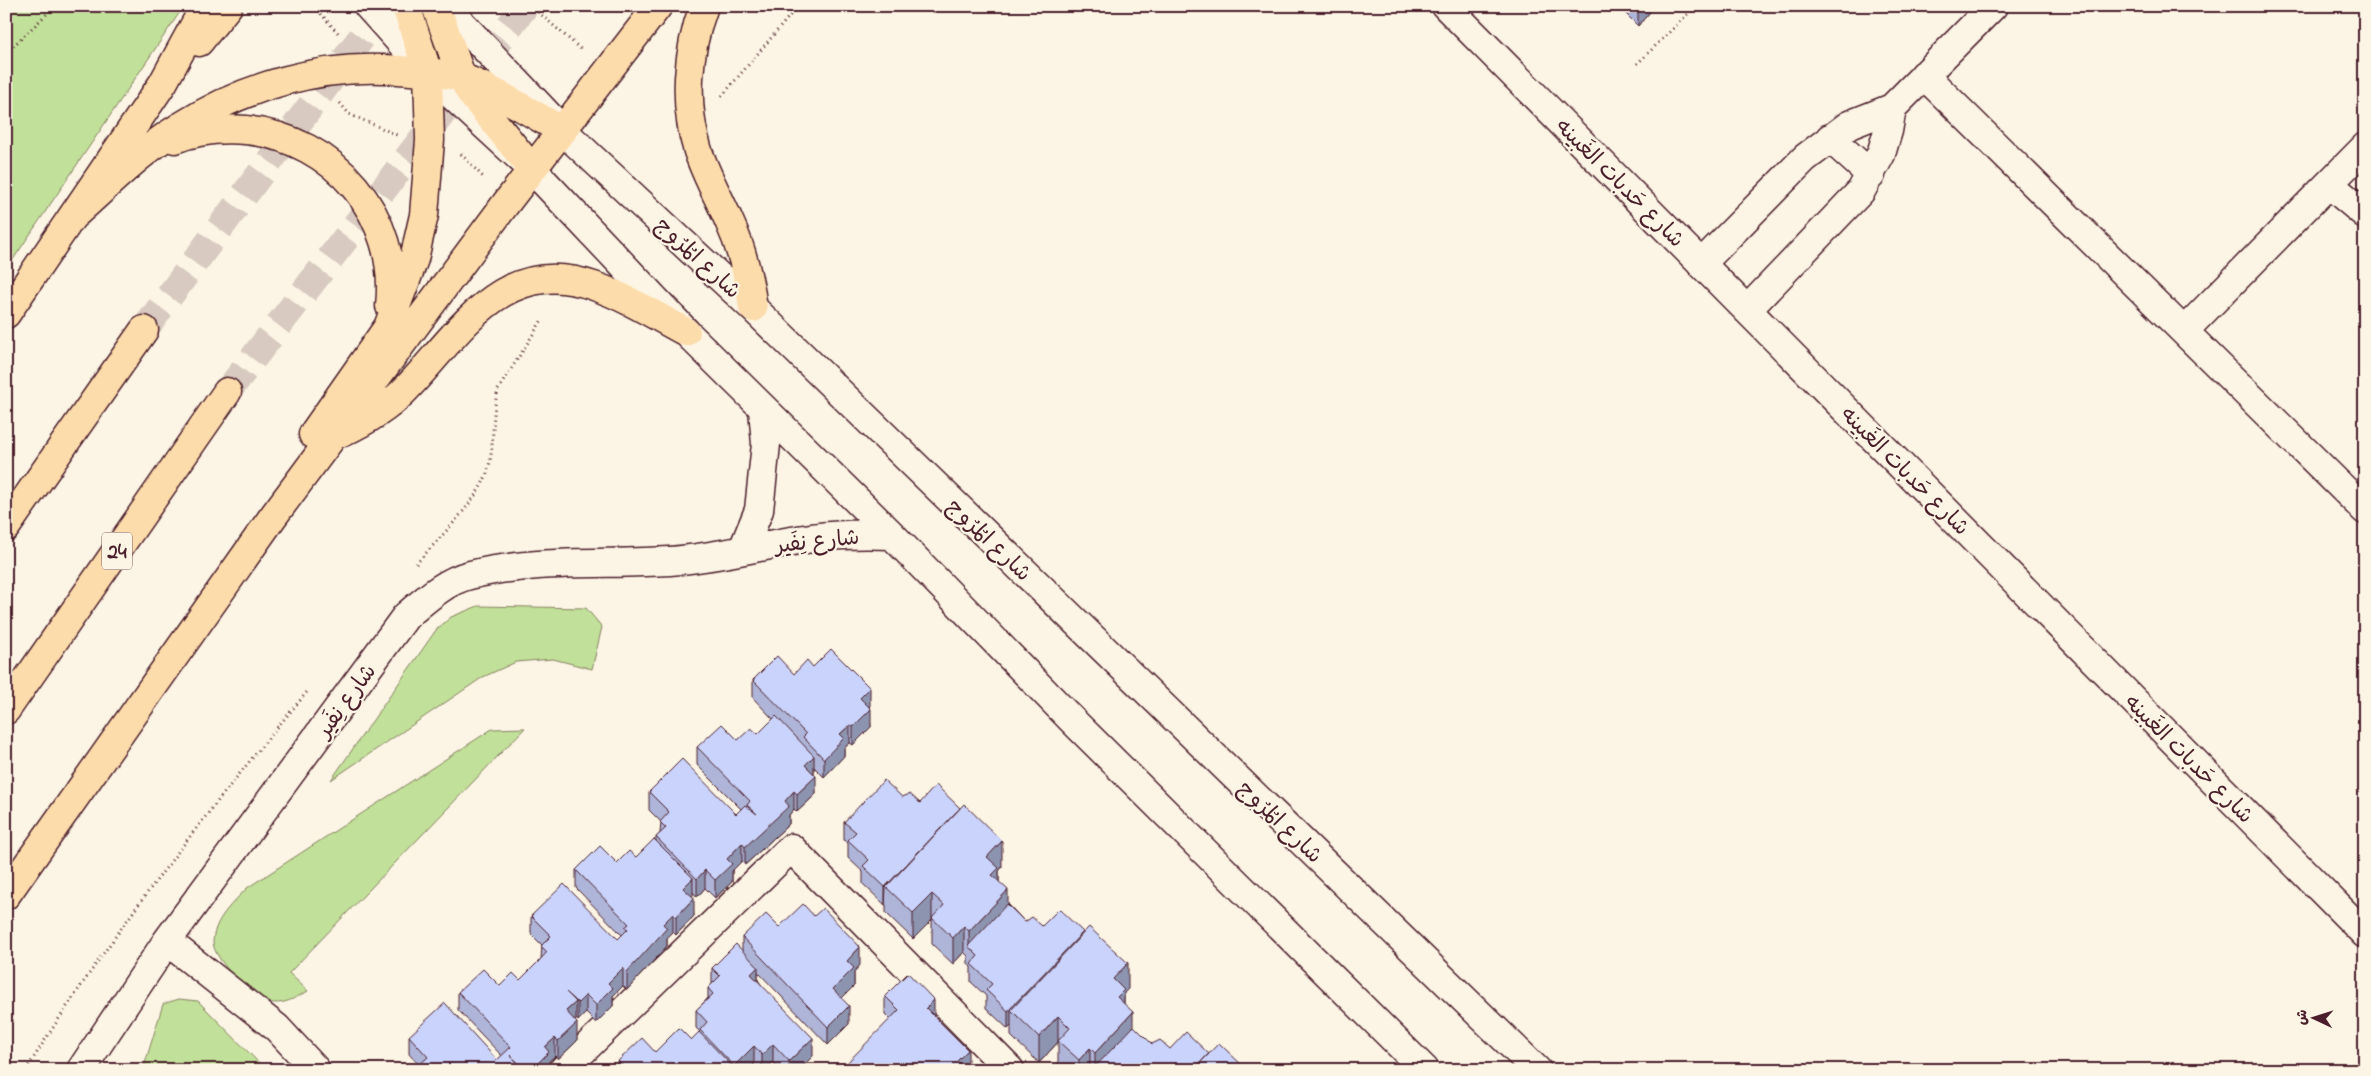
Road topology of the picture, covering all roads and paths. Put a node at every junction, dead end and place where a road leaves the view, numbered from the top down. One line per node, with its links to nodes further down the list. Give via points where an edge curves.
1 (55, 6): 17 (path)
2 (205, 6): 23 (main road)
3 (228, 6): 23 (main road)
4 (314, 6): 16 (path)
5 (368, 6): 20 (street)
6 (406, 6): 20 (main road)
7 (436, 6): 22 (main road)
8 (444, 6): 27 (street, شارع المُرُوج)
9 (658, 6): 27 (main road)
10 (704, 6): 40 (main road, via 691,50 689,104 698,151 743,255)
11 (798, 6): 25 (path)
12 (1446, 6): 39 (street, شارع حَدبات الغَبينه)
13 (1696, 6): 19 (path)
14 (1993, 6): 21 (street)
15 (538, 12): 18 (path)
16 (339, 34)
17 (6, 53)
18 (584, 53)
19 (1637, 64)
20 (428, 73): 22 (main road); 32 (main road, via 382,69 336,71 254,89 179,127); 33 (street); 44 (main road, via 430,140 424,215 414,259)
21 (1924, 76): 26 (street); 46 (street)
22 (462, 78): 27 (main road); 33 (main road, via 471,94)
23 (163, 82): 38 (main road)
24 (335, 97): 28 (path, via 349,114)
25 (720, 98)
26 (1892, 108): 29 (street, via 1849,125); 34 (street, via 1884,145)
27 (563, 131): 33 (main road); 40 (street, شارع المُرُوج)
28 (403, 138)
29 (1830, 138): 34 (street); 39 (street, via 1805,158)
30 (2365, 147): 36 (street)
31 (458, 149): 35 (path)
32 (146, 152): 38 (main road); 44 (main road, via 184,135 226,128 268,132 308,147 342,172 368,204 386,243 392,285)
33 (532, 169): 47 (street); 50 (main road)
34 (1871, 176): 41 (street, via 1849,205)
35 (488, 183)
36 (2329, 184): 37 (street); 46 (street)
37 (2365, 214)
38 (73, 216): 42 (main road)
39 (1701, 264): 41 (street, شارع حَدبات الغَبينه)
40 (753, 308): 68 (street, شارع المُرُوج)
41 (1747, 310): 60 (street, شارع حَدبات الغَبينه)
42 (6, 314)
43 (542, 320): 56 (path, via 498,390 490,460 484,479 476,494)
44 (388, 327): 52 (main road, via 302,452)
45 (144, 330): 53 (main road)
46 (2184, 331): 51 (street)
47 (686, 332): 49 (street); 50 (main road, via 593,285 560,279 523,284 487,301 403,392 354,427)
48 (227, 392): 58 (main road, 24)
49 (763, 409): 54 (street); 55 (street, شارع نِفَير, via 766,444 759,510)
50 (335, 436): 52 (main road)
51 (2365, 510)
52 (272, 518): 59 (main road)
53 (6, 527)
54 (892, 535): 55 (street, شارع نِفَير, via 813,537); 67 (street, via 1072,720)
55 (743, 549): 61 (street, شارع نِفَير, via 670,561 515,567 468,575 434,592 406,616)
56 (411, 569)
57 (310, 689): 62 (path, via 191,835)
58 (6, 710)
59 (6, 895)
60 (2365, 934)
61 (167, 941): 63 (street, شارع نِفَير); 64 (street, via 277,1028)
62 (26, 1070)
63 (80, 1070)
64 (316, 1070)
65 (563, 1070): 66 (street, via 791,848)
66 (1010, 1070)
67 (1425, 1070)
68 (1538, 1070)

